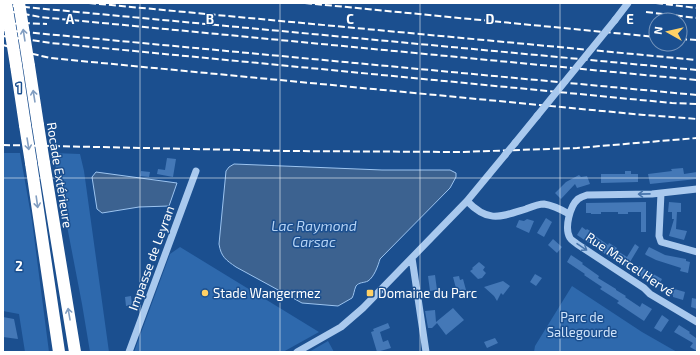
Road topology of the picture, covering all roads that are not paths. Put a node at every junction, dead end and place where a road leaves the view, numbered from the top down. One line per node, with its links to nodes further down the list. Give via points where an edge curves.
1 (6, 3): 12 (highway, one-way to 12, bridge)
2 (19, 3): 13 (highway, Rocade Extérieure, one-way to 2, bridge)
3 (628, 3): 7 (street, bridge)
4 (196, 171): 14 (street, Impasse de Leyran)
5 (697, 189): 6 (street)
6 (660, 193): 8 (street, one-way to 8, via 587,195 578,199); 9 (street, via 661,242)
7 (467, 201): 8 (street, via 487,216 500,217 544,204); 10 (street)
8 (569, 214): 11 (street, Rue Marcel Hervé, one-way to 11, via 570,237 577,244 650,294)
9 (697, 252)
10 (412, 258): 15 (street, via 348,322); 16 (street)
11 (697, 322)
12 (59, 352)
13 (75, 352)
14 (129, 352)
15 (298, 352)
16 (426, 352)

